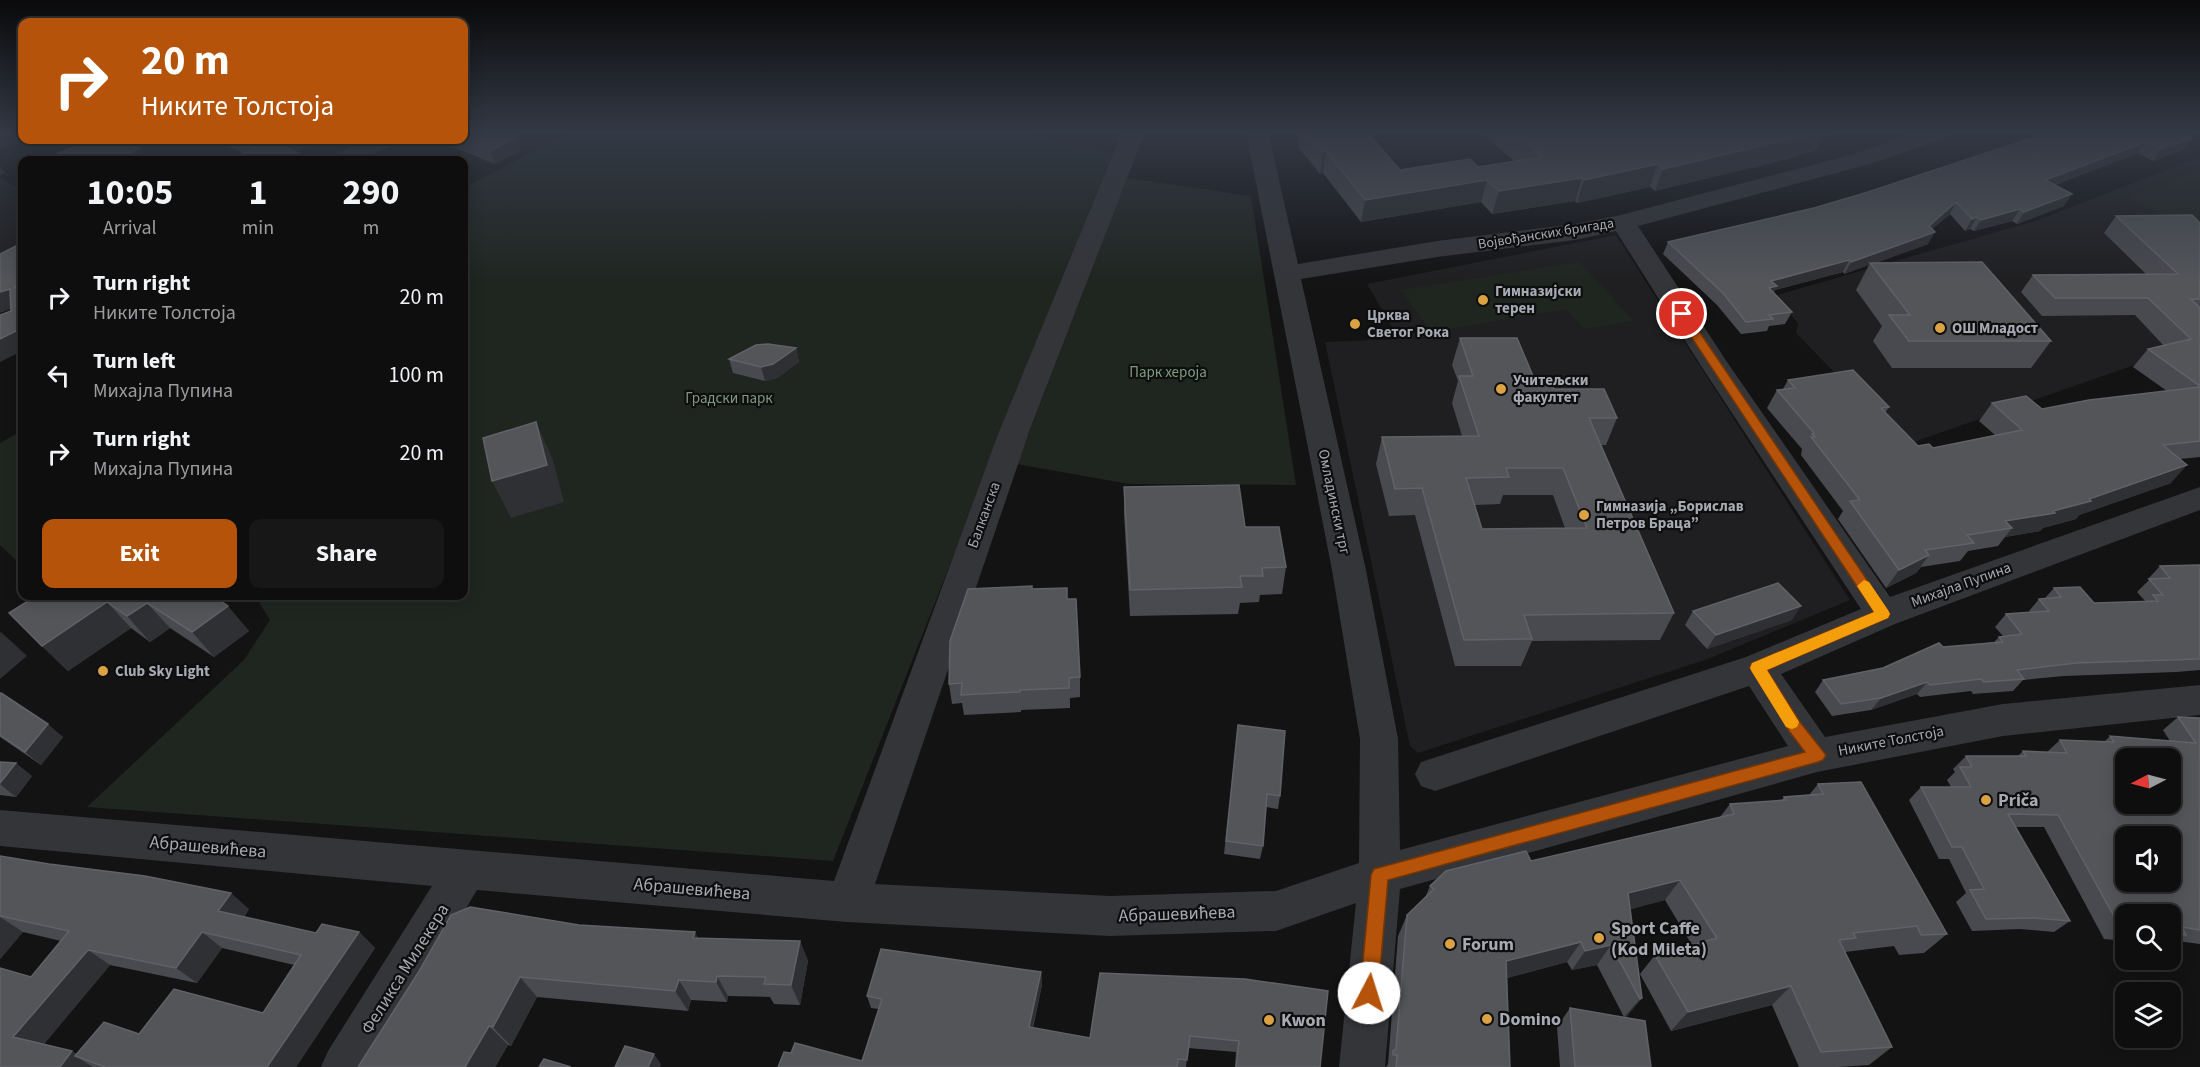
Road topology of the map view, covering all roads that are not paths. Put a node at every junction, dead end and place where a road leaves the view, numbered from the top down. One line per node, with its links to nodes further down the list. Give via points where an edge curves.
1 (1114, 182): 15 (street, Балканска, via 1014,432)
2 (1272, 182): 5 (street, Омладински трг)
3 (1776, 182): 4 (street, Војвођанских бригада)
4 (1623, 222): 5 (street, Војвођанских бригада); 7 (street)
5 (1285, 274): 14 (street, Омладински трг, via 1349,570 1379,739)
6 (2200, 498): 7 (street, Михајла Пупина)
7 (1883, 614): 8 (street, Михајла Пупина)
8 (1757, 668): 10 (street); 11 (street, Михајла Пупина)
9 (2200, 700): 10 (street, Никите Толстоја, via 2003,720)
10 (1818, 755): 14 (street, Никите Толстоја)
11 (1435, 774)
12 (0, 828): 13 (street, Абрашевићева)
13 (466, 870): 15 (street, Абрашевићева); 16 (street, Феликса Милекера)
14 (1380, 875): 15 (street, Абрашевићева, via 1276,911 1110,916); 17 (street, Омладински трг)
15 (847, 902)
16 (344, 1067)
17 (1362, 1067)

